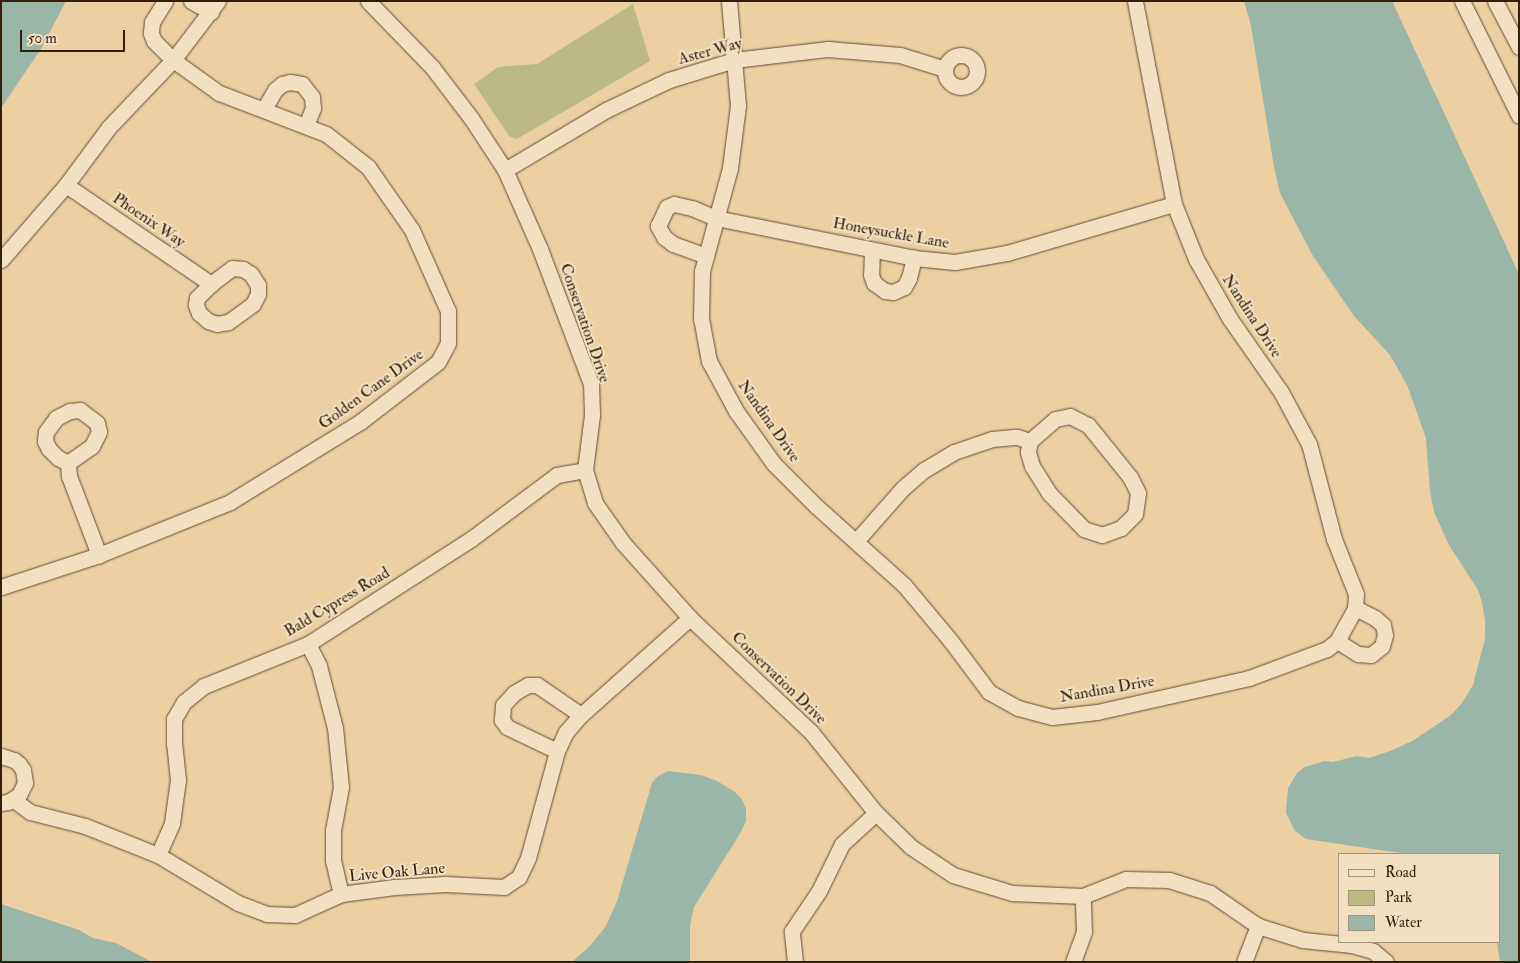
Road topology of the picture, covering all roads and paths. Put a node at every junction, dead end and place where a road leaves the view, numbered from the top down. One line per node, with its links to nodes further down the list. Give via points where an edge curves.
1 (165, 1): 10 (street, Golden Cane Drive, via 152,22 151,33 154,41)
2 (191, 1): 8 (street)
3 (368, 1): 16 (street, Conservation Drive, via 432,67)
4 (729, 1): 11 (street, Nandina Drive)
5 (1135, 1): 18 (street, Nandina Drive)
6 (1462, 1): 14 (street)
7 (1495, 1): 9 (street)
8 (215, 7): 10 (street)
9 (1519, 47)
10 (173, 60): 13 (street, Golden Cane Drive, via 218,93); 17 (street, via 109,127)
11 (734, 60): 12 (street, Aster Way, via 828,49 900,55); 16 (street, Aster Way, via 669,80 606,110); 19 (street, Nandina Drive, via 738,106 730,168)
12 (945, 69)
13 (264, 109): 15 (street, Golden Cane Drive); 15 (street, via 282,84 302,84 312,97 313,108)
14 (1519, 116)
15 (306, 125): 29 (street, Golden Cane Drive, via 326,134 368,168 412,230 448,312 448,343 438,362 360,422 230,502)
16 (505, 170): 27 (street, Conservation Drive, via 540,249 591,384 592,416)
17 (66, 185): 23 (street); 24 (street, Phoenix Way)
18 (1174, 204): 22 (street, Honeysuckle Lane, via 1007,253 955,262); 31 (street, Nandina Drive, via 1196,259 1230,318 1282,392 1309,444 1334,539 1356,594)
19 (716, 218): 20 (street, Honeysuckle Lane); 21 (street, Nandina Drive); 21 (street, Honeysuckle Lane, via 674,204 667,207 658,226 673,244)
20 (872, 250): 22 (street, Honeysuckle Lane); 22 (street, via 871,274 874,283 885,291 893,292 904,286)
21 (706, 256): 28 (street, Nandina Drive, via 702,271 701,318 709,361 736,411 774,464)
22 (914, 258)
23 (1, 260)
24 (212, 284)
25 (1030, 441): 25 (street, via 1055,420 1070,416 1088,425 1130,477 1138,493 1135,514 1121,528 1102,535 1084,529 1049,493 1036,472 1028,452); 28 (street, via 1017,436 954,452 924,470 903,488)
26 (68, 463): 29 (street, via 69,476)
27 (585, 470): 32 (street, Conservation Drive, via 595,503 623,543); 34 (street, Bald Cypress Road, via 557,474 470,539)
28 (856, 540): 33 (street, Nandina Drive, via 904,584 989,692 1018,708 1052,717 1097,712 1249,678 1326,649)
29 (99, 555): 30 (street, Golden Cane Drive)
30 (1, 587)
31 (1355, 608): 33 (street); 33 (street, via 1383,625 1382,646 1371,655 1358,654)
32 (690, 618): 35 (street, Live Oak Lane); 39 (street, Conservation Drive, via 811,732)
33 (1337, 641)
34 (308, 644): 40 (street, Bald Cypress Road, via 204,686 184,702 174,719 178,780 172,823); 41 (street, via 319,666 335,728 341,787 333,830 333,860)
35 (581, 715): 36 (street, Live Oak Lane, via 566,732); 36 (street, via 536,685 528,684 503,705 502,720 507,727)
36 (558, 751): 41 (street, Live Oak Lane, via 528,858 519,877 504,887 445,884)
37 (1, 756): 38 (street, Live Oak Lane, via 14,760 25,776 23,789)
38 (8, 802): 40 (street, Live Oak Lane, via 30,812 85,826)
39 (876, 813): 42 (street, Conservation Drive, via 911,847 953,875 1012,893); 44 (street, via 842,844 819,891 792,931)
40 (158, 855): 41 (street, Live Oak Lane, via 238,903 267,914 295,915)
41 (340, 894)
42 (1083, 896): 43 (street, Conservation Drive, via 1126,879 1169,880 1210,893); 45 (street, via 1084,932)
43 (1258, 926): 46 (street); 47 (street, Conservation Drive, via 1303,940 1352,945 1373,951)
44 (795, 962)
45 (1073, 962)
46 (1244, 962)
47 (1386, 962)

